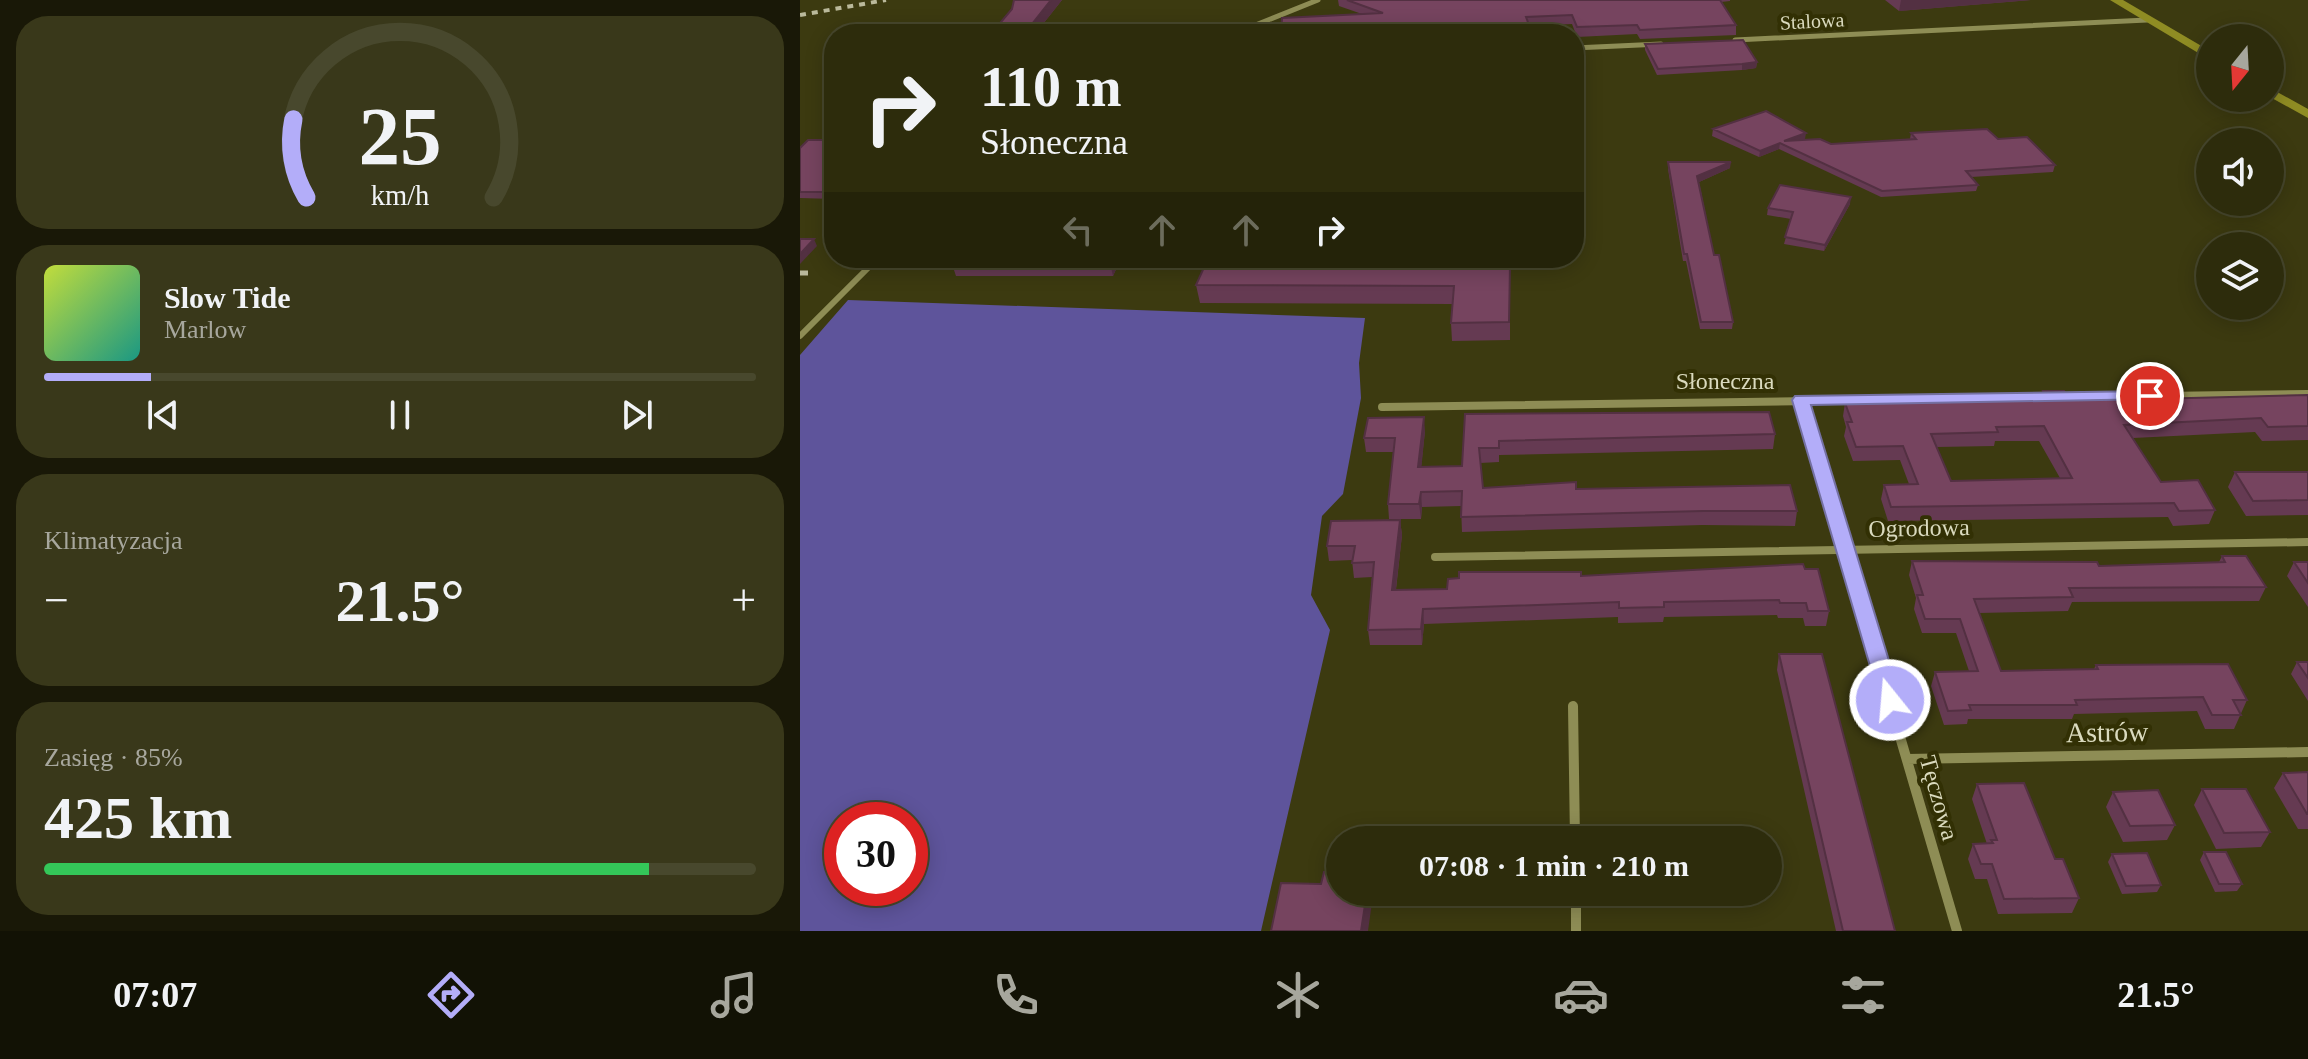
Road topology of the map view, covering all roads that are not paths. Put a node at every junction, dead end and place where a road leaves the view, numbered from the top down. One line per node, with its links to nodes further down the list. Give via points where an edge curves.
1 (1318, 0): 4 (street)
2 (2115, 0): 3 (main road)
3 (2147, 20): 5 (street, Stalowa); 8 (main road)
4 (1258, 24)
5 (1726, 41)
6 (1664, 43): 7 (street)
7 (1584, 47)
8 (2196, 48)
9 (2284, 100): 10 (main road)
10 (2308, 114)
11 (868, 268): 12 (street)
12 (800, 336)
13 (2308, 394): 14 (street, Słoneczna)
14 (1801, 400): 15 (street, Słoneczna); 17 (street, Tęczowa)
15 (1382, 407)
16 (2308, 542): 17 (street, Ogrodowa)
17 (1845, 549): 18 (street, Ogrodowa); 21 (street, Tęczowa)
18 (1435, 557)
19 (1573, 706): 22 (street)
20 (2308, 752): 21 (street, Astrów)
21 (1907, 759): 25 (street, Tęczowa)
22 (1575, 826)
23 (1576, 906): 24 (street)
24 (1576, 931)
25 (1957, 931)

